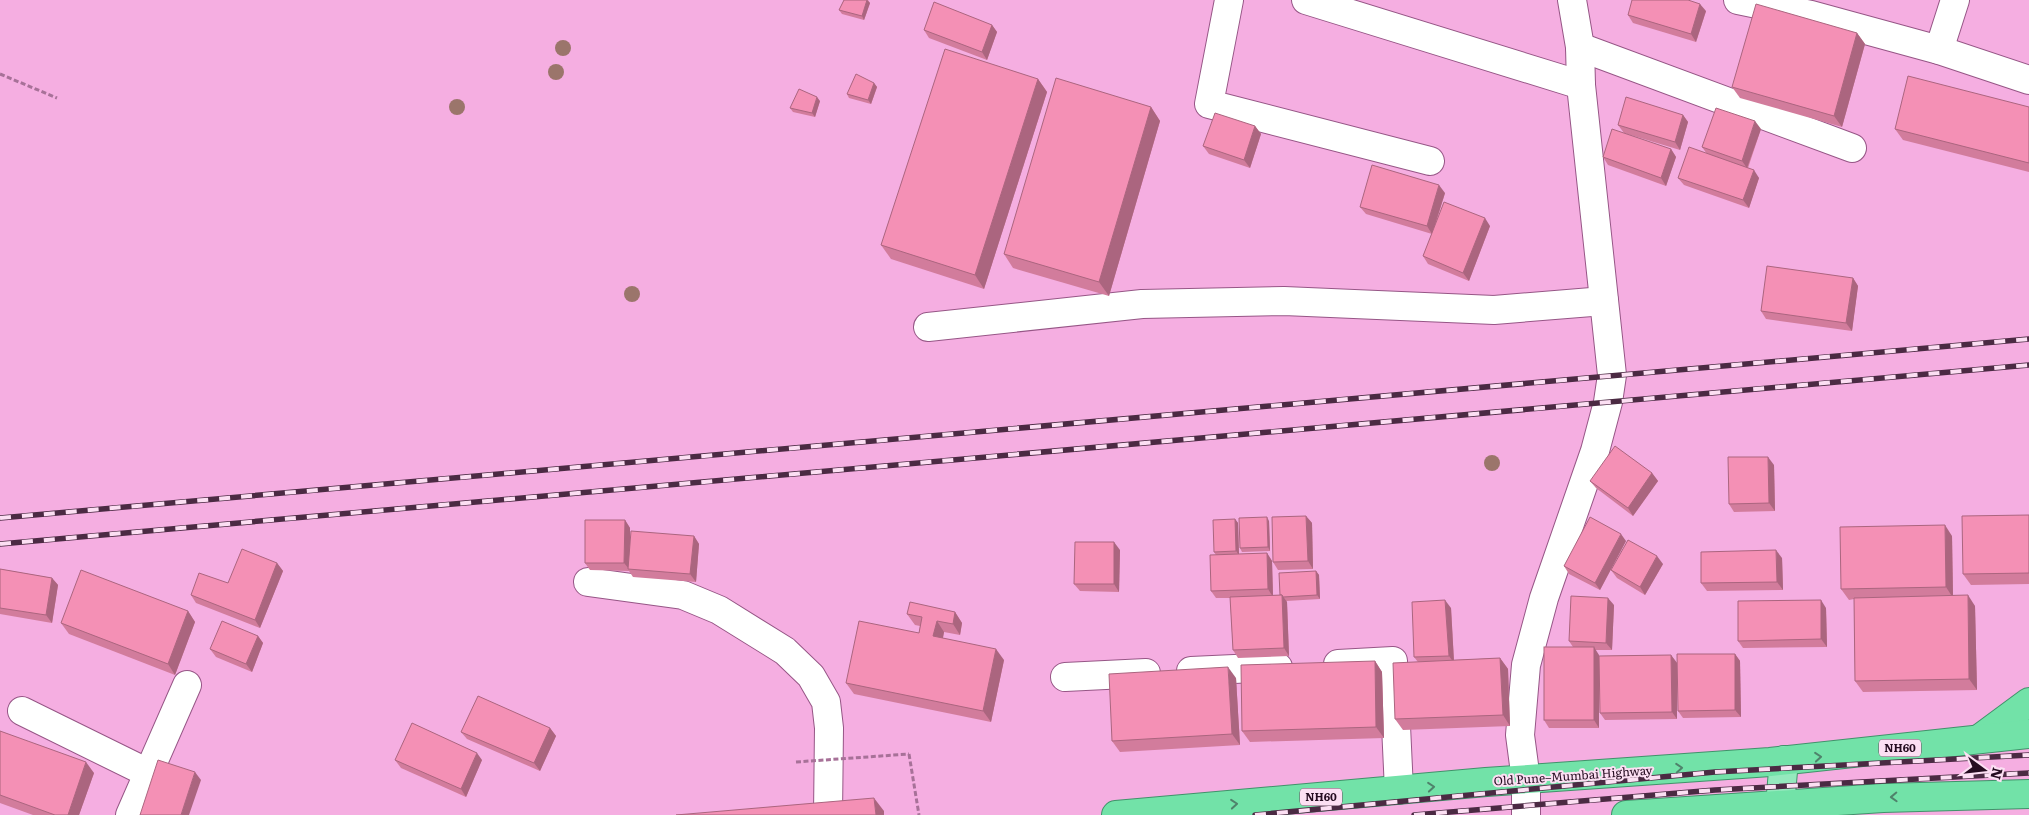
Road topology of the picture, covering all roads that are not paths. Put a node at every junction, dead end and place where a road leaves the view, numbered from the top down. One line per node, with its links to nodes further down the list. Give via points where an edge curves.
1 (1230, 0): 11 (street, via 1209,104)
2 (1306, 0): 9 (street)
3 (1572, 0): 6 (street)
4 (1738, 0): 7 (street, via 1811,15)
5 (1955, 0): 7 (street)
6 (1580, 47): 9 (street); 10 (street)
7 (1939, 50): 8 (street)
8 (2029, 80)
9 (1581, 85): 12 (street)
10 (1852, 148)
11 (1430, 161)
12 (1604, 301): 13 (street, via 1494,310 1284,300 1142,304); 23 (street, via 1611,384 1595,451 1544,598 1526,664 1520,735)
13 (928, 327)
14 (588, 582): 28 (street, via 683,595 719,610 785,652 811,676 826,702 829,728)
15 (1065, 678): 24 (street, via 1393,661)
16 (187, 685): 22 (street)
17 (2029, 702): 20 (highway)
18 (22, 711): 22 (street)
19 (2029, 734): 20 (highway, Old Pune–Mumbai Highway / NH60)
20 (1978, 740): 21 (highway, Old Pune–Mumbai Highway / NH60, one-way to 20)
21 (1784, 760): 23 (highway, Old Pune–Mumbai Highway / NH60, one-way to 21); 26 (main road)
22 (148, 773): 27 (street)
23 (1526, 780): 24 (highway, Old Pune–Mumbai Highway / NH60, one-way to 23); 30 (street)
24 (1399, 790): 29 (highway, Old Pune–Mumbai Highway / NH60, one-way to 24)
25 (2029, 794): 26 (highway, one-way to 26, via 1943,795)
26 (1775, 810): 31 (highway)
27 (130, 815)
28 (828, 815)
29 (1116, 815)
30 (1526, 815)
31 (1626, 815)

